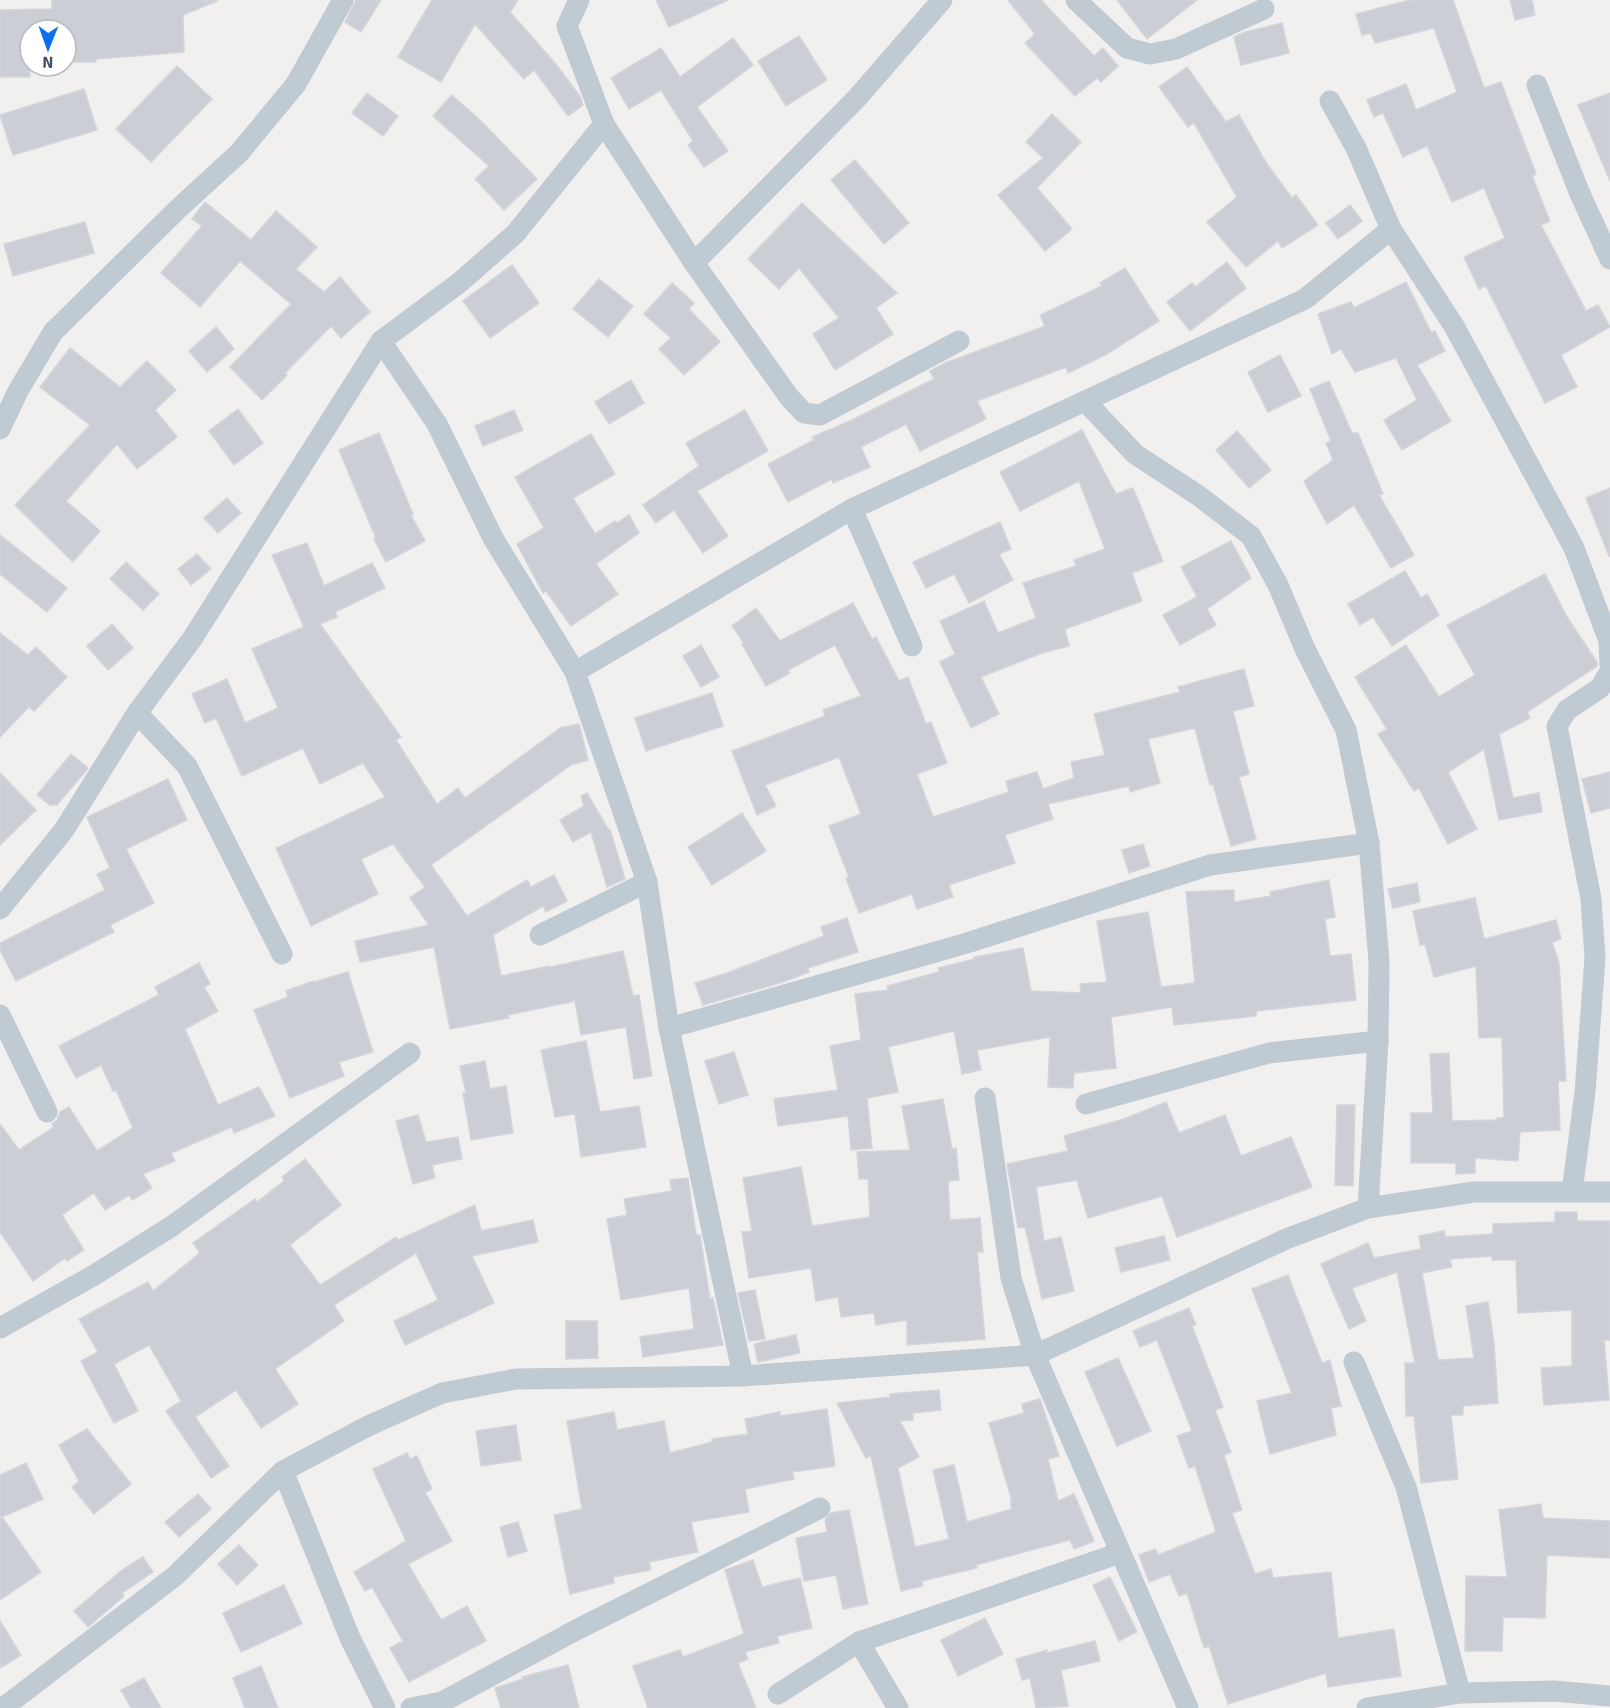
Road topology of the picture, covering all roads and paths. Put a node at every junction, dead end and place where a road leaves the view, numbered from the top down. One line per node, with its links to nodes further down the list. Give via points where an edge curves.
1 (343, 0): 15 (street, via 296,84 239,153 53,333)
2 (579, 0): 8 (street, via 567,26)
3 (942, 0): 11 (street, via 857,98)
4 (1076, 0): 5 (street, via 1127,48 1150,54 1176,49)
5 (1264, 9)
6 (1537, 85): 10 (street)
7 (1330, 101): 9 (street, via 1356,148)
8 (604, 124): 11 (street); 12 (street, via 515,234 459,283)
9 (1391, 229): 14 (street, via 1305,299); 18 (street, via 1454,326 1574,548 1609,641)
10 (1610, 259)
11 (694, 263): 13 (street, via 804,413 820,415)
12 (381, 341): 20 (street, via 437,424 493,538); 21 (street, via 192,639)
13 (959, 341)
14 (1085, 401): 16 (street); 22 (street, via 1135,454 1251,536 1346,730)
15 (0, 429)
16 (852, 509): 17 (street); 20 (street)
17 (912, 646)
18 (1610, 665)
19 (1610, 671): 34 (street, via 1600,688 1567,710 1557,726 1592,899 1595,958 1585,1092)
20 (575, 672): 23 (street)
21 (137, 713): 24 (street, via 64,830); 26 (street, via 187,766)
22 (1369, 843): 28 (street, via 1210,865 967,943); 29 (street, via 1379,961)
23 (647, 882): 25 (street); 28 (street)
24 (0, 909)
25 (540, 935)
26 (282, 954)
27 (0, 1015): 33 (street)
28 (669, 1028): 40 (street)
29 (1378, 1041): 32 (street, via 1269,1053); 36 (street)
30 (410, 1053): 37 (street, via 172,1226)
31 (985, 1098): 38 (street, via 1011,1278)
32 (1086, 1104)
33 (47, 1112)
34 (1572, 1192): 35 (street); 36 (street, via 1474,1192)
35 (1610, 1192)
36 (1368, 1208): 38 (street, via 1286,1239)
37 (0, 1328)
38 (1035, 1355): 40 (street); 43 (street)
39 (1354, 1362): 45 (street, via 1406,1487)
40 (743, 1376): 41 (street, via 516,1379 442,1393 368,1425)
41 (283, 1471): 49 (street, via 175,1576); 50 (street, via 350,1638)
42 (820, 1508): 48 (street, via 580,1629)
43 (1120, 1553): 44 (street); 53 (street)
44 (859, 1642): 46 (street); 52 (street)
45 (1460, 1693): 47 (street, via 1554,1691); 54 (street)
46 (778, 1694)
47 (1610, 1696)
48 (443, 1705): 51 (street)
49 (3, 1708)
50 (385, 1708)
51 (411, 1708)
52 (898, 1708)
53 (1188, 1708)
54 (1367, 1708)

